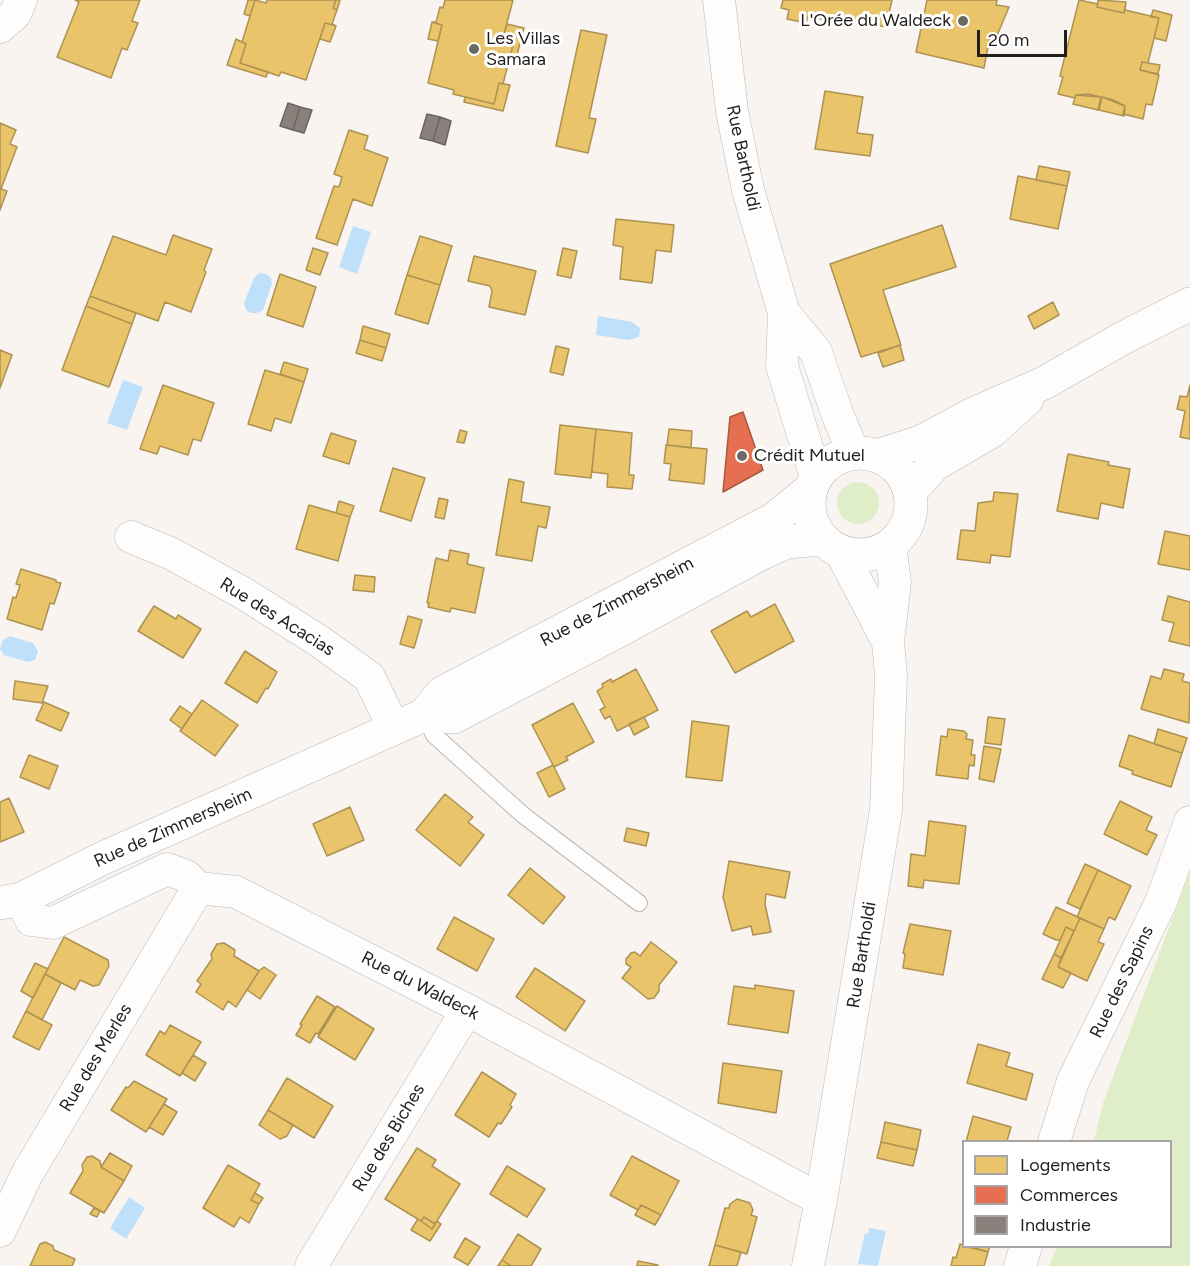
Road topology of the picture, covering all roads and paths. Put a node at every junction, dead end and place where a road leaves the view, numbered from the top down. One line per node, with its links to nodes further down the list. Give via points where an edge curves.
1 (21, 0): 3 (street, via 15,14)
2 (719, 0): 5 (street, Rue Bartholdi, via 732,111 748,190)
3 (0, 27)
4 (1190, 304): 6 (main road)
5 (784, 313): 7 (street, Rue Bartholdi, via 816,352 838,416); 8 (street, Rue Bartholdi, via 782,366)
6 (1044, 383): 7 (main road, via 921,442); 9 (main road, via 992,431 934,465)
7 (866, 455): 8 (main road, via 838,458); 9 (main road, via 897,469)
8 (813, 483): 11 (main road, via 808,503 810,516 814,529); 14 (main road, Rue de Zimmersheim, via 774,519 442,693)
9 (910, 492): 12 (main road, via 908,522)
10 (130, 537): 15 (street, Rue des Acacias, via 172,554 243,593 369,677)
11 (831, 545): 12 (main road, via 865,556); 13 (street, Rue Bartholdi); 14 (main road, Rue de Zimmersheim, via 787,542 454,717)
12 (890, 546): 13 (street, Rue Bartholdi, via 895,582)
13 (888, 642): 22 (street, Rue Bartholdi, via 891,714 886,810)
14 (424, 715): 15 (main road, Rue de Zimmersheim); 18 (lane, via 434,735 523,815)
15 (393, 728): 19 (main road, Rue de Zimmersheim, via 112,855)
16 (1190, 822): 21 (street, Rue des Sapins, via 1161,902 1073,1080)
17 (198, 888): 19 (street, Rue du Waldeck, via 186,876 167,869 53,924 31,920); 20 (street, Rue du Waldeck, via 236,892); 23 (street, Rue des Merles, via 27,1174)
18 (639, 903)
19 (7, 907)
20 (467, 1010): 22 (street, Rue du Waldeck); 25 (street, Rue des Biches)
21 (1055, 1140)
22 (821, 1200): 26 (street, Rue Bartholdi)
23 (0, 1231)
24 (1025, 1248): 27 (street)
25 (311, 1266)
26 (808, 1266)
27 (1020, 1266)

